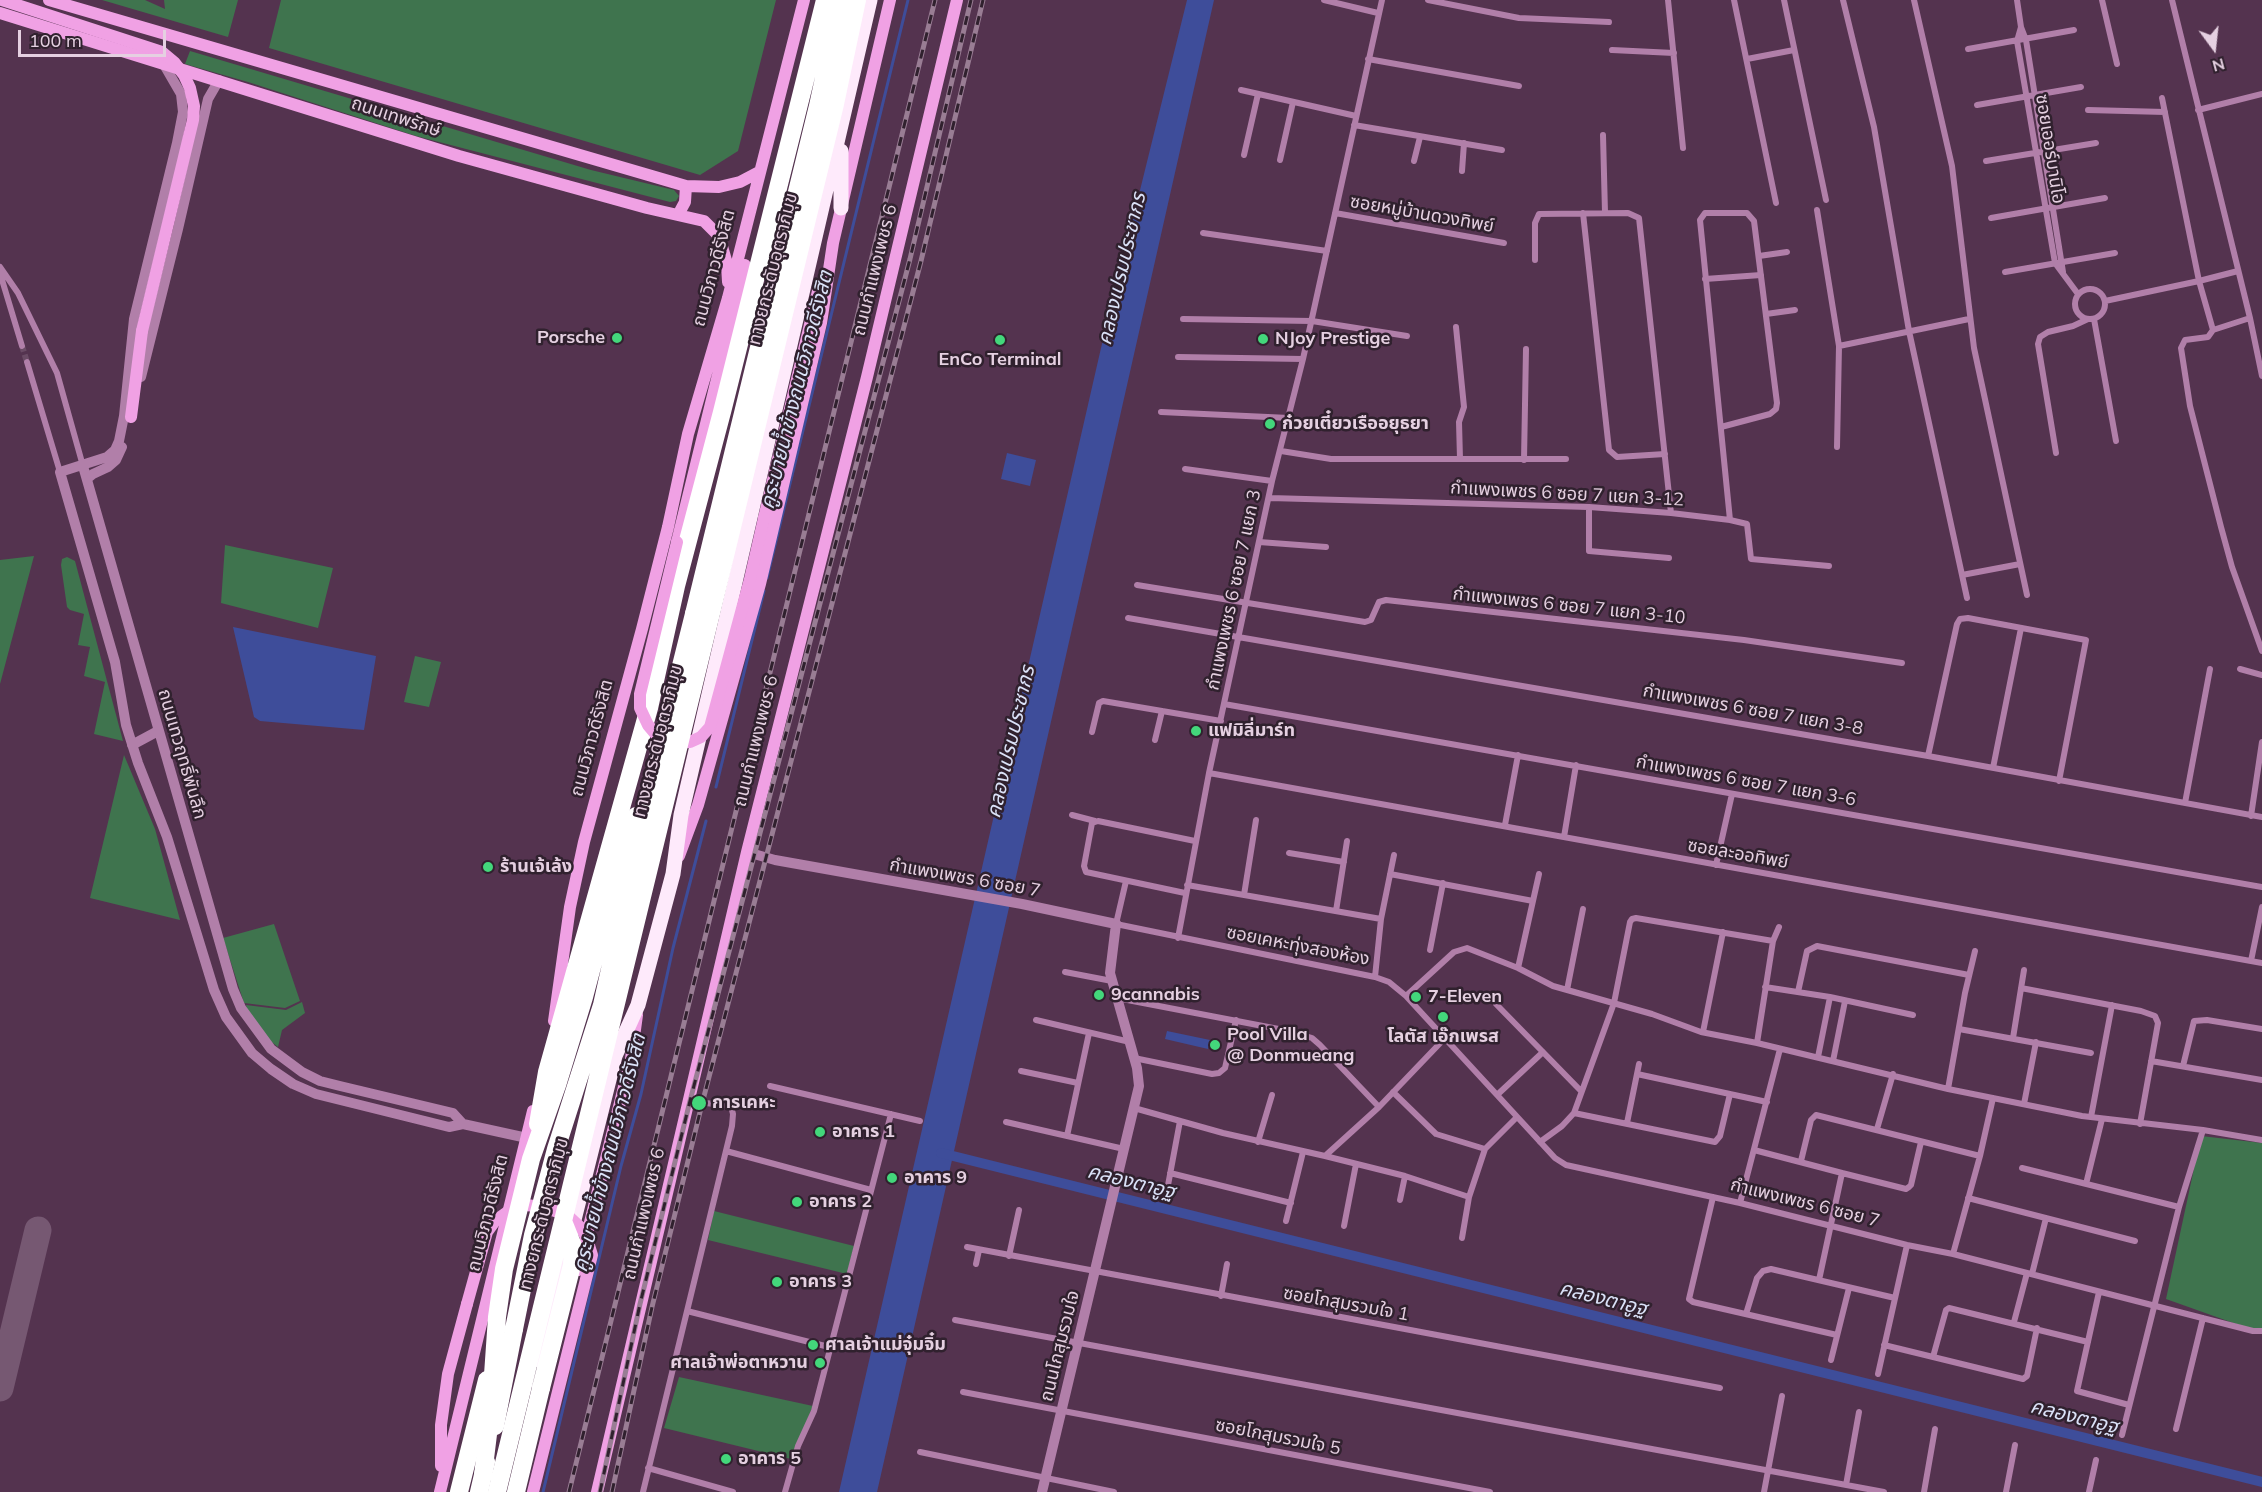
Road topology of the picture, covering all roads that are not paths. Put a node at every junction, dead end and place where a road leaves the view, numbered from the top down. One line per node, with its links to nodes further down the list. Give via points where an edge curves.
1 (2, 0): 123 (main road, bridge, via 162,52 174,62 190,88 193,120 142,331)
2 (49, 0): 70 (main road, ถนนเทพรักษ์)
3 (804, 0): 57 (main road, ถนนวิภาวดีรังสิต)
4 (825, 0): 139 (highway)
5 (839, 0): 153 (highway); 372 (highway, ทางยกระดับอุตราภิมุข, bridge, via 818,105 655,770 624,846 584,997 531,1159 504,1269)
6 (857, 0): 375 (highway, ทางยกระดับอุตราภิมุข, bridge)
7 (870, 0): 53 (highway)
8 (890, 0): 75 (main road)
9 (957, 0): 188 (main road, ถนนกำแพงเพชร 6)
10 (1324, 0): 22 (street)
11 (1382, 0): 22 (street, กำแพงเพชร 6 ซอย 7 แยก 3)
12 (1428, 0): 23 (street, via 1519,18)
13 (1668, 0): 31 (street)
14 (1734, 0): 33 (street)
15 (1784, 0): 30 (street)
16 (1843, 0): 113 (street, via 1874,127)
17 (1914, 0): 108 (street, via 1955,185)
18 (2017, 0): 24 (street, ซอยเออร์บานิโอ)
19 (2102, 0): 35 (street)
20 (2172, 0): 48 (street)
21 (0, 12): 34 (main road, ถนนเทพรักษ์)
22 (1378, 13): 32 (street, กำแพงเพชร 6 ซอย 7 แยก 3)
23 (1609, 22)
24 (2021, 27): 26 (street, ซอยเออร์บานิโอ); 27 (street, ซอยเออร์บานิโอ)
25 (2074, 30): 26 (street)
26 (2026, 40): 27 (street); 42 (street, ซอยเออร์บานิโอ)
27 (2017, 41): 28 (street); 43 (street, ซอยเออร์บานิโอ)
28 (1968, 49)
29 (1612, 50): 31 (street)
30 (1794, 50): 33 (street); 72 (street)
31 (1674, 53): 60 (street)
32 (1368, 59): 37 (street); 52 (street, กำแพงเพชร 6 ซอย 7 แยก 3)
33 (1748, 59): 73 (street)
34 (163, 63): 36 (main road, ถนนเทพรักษ์); 49 (street, via 181,94)
35 (2117, 64)
36 (219, 80): 51 (street, via 211,91); 81 (main road, ถนนเทพรักษ์, via 459,156)
37 (1519, 86)
38 (2081, 87): 42 (street)
39 (1241, 90): 40 (street)
40 (1258, 94): 45 (street); 64 (street)
41 (2262, 94): 48 (street)
42 (2035, 95): 43 (street); 62 (street, ซอยเออร์บานิโอ)
43 (2026, 96): 46 (street); 63 (street, ซอยเออร์บานิโอ)
44 (2162, 98): 50 (street)
45 (1293, 102): 52 (street); 65 (street)
46 (1977, 105)
47 (2088, 110): 50 (street)
48 (2198, 110): 94 (street)
49 (183, 112): 51 (street, via 196,103); 134 (street, via 134,319 119,441 107,457)
50 (2165, 112): 100 (street)
51 (205, 113): 123 (street)
52 (1356, 116): 54 (street, กำแพงเพชร 6 ซอย 7 แยก 3)
53 (841, 124): 75 (highway); 193 (highway, via 681,815)
54 (1354, 125): 56 (street); 78 (street, กำแพงเพชร 6 ซอย 7 แยก 3)
55 (1603, 135): 80 (street)
56 (1420, 136): 59 (street); 66 (street)
57 (766, 142): 69 (main road, ถนนวิภาวดีรังสิต); 84 (main road, bridge, via 759,207 640,694 640,708 658,738 673,743 690,742 710,727)
58 (2096, 142): 62 (street)
59 (1464, 143): 61 (street); 68 (street)
60 (1683, 147)
61 (1502, 150)
62 (2044, 151): 63 (street); 74 (street, ซอยเออร์บานิโอ)
63 (2036, 152): 67 (street); 76 (street, ซอยเออร์บานิโอ)
64 (1244, 155)
65 (1280, 160)
66 (1414, 161)
67 (1986, 161)
68 (1462, 171)
69 (759, 172): 70 (main road, ถนนเทพรักษ์, via 740,182 712,188); 102 (main road, ถนนวิภาวดีรังสิต)
70 (686, 186): 81 (main road, via 685,201)
71 (2105, 198): 74 (street)
72 (1826, 200)
73 (1776, 203)
74 (2054, 207): 76 (street); 91 (street, ซอยเออร์บานิโอ)
75 (841, 208): 84 (main road)
76 (2045, 208): 82 (street); 92 (street, ซอยเออร์บานิโอ)
77 (1817, 210): 116 (street)
78 (1335, 213): 85 (street, ซอยหมู่บ้านดวงทิพย์); 86 (street, กำแพงเพชร 6 ซอย 7 แยก 3)
79 (1583, 213): 80 (street); 90 (street, via 1539,214 1535,223); 130 (street, via 1609,450 1617,457)
80 (1605, 213): 130 (street, via 1633,214 1640,222)
81 (678, 215): 102 (main road, ถนนเทพรักษ์, via 704,221 719,236 727,264)
82 (1991, 218)
83 (1203, 233): 86 (street)
84 (833, 243): 193 (main road, via 821,323 760,584 698,805)
85 (1504, 243)
86 (1327, 251): 110 (street, กำแพงเพชร 6 ซอย 7 แยก 3)
87 (1787, 252): 89 (street)
88 (2115, 253): 91 (street)
89 (1759, 255): 98 (street); 99 (street, via 1750,214 1706,213 1700,220)
90 (1535, 260)
91 (2063, 262): 92 (street); 97 (street, ซอยเออร์บานิโอ)
92 (2055, 263): 95 (street); 97 (street, ซอยเออร์บานิโอ)
93 (0, 267): 134 (street, ถนนเทวฤทธิ์พันลึก, via 18,293 57,373)
94 (2238, 271): 100 (street); 106 (street)
95 (2005, 272)
96 (0, 273): 115 (street)
97 (2064, 273): 101 (street, ซอยเออร์บานิโอ)
98 (1761, 275): 99 (street); 105 (street)
99 (1705, 279): 125 (street)
100 (2199, 281): 103 (street); 112 (street)
101 (2078, 294): 103 (street, via 2086,289 2096,290); 109 (street, ซอยเออร์บานิโอ, via 2075,307 2080,315)
102 (728, 298): 290 (main road, ถนนวิภาวดีรังสิต, via 688,434 642,629 584,842 570,907 554,1023)
103 (2105, 301): 109 (street, via 2102,314)
104 (1795, 310): 105 (street)
105 (1766, 314): 125 (street, via 1776,409 1763,417)
106 (2250, 318): 112 (street); 121 (street)
107 (1183, 319): 110 (street)
108 (1969, 319): 113 (street); 147 (street)
109 (2091, 319): 126 (street); 129 (street, via 2048,332 2038,344)
110 (1311, 321): 114 (street); 119 (street, กำแพงเพชร 6 ซอย 7 แยก 3)
111 (1456, 327): 131 (street, via 1464,407 1459,423)
112 (2213, 330): 158 (street, via 2208,337 2185,340 2181,348 2192,416 2232,567)
113 (1909, 331): 116 (street); 149 (street)
114 (1407, 336)
115 (22, 346)
116 (1839, 346): 127 (street)
117 (1526, 349): 132 (street)
118 (1178, 357): 119 (street)
119 (1303, 359): 124 (street, กำแพงเพชร 6 ซอย 7 แยก 3)
120 (27, 362): 136 (street, ถนนเทวฤทธิ์พันลึก)
121 (2262, 376)
122 (1161, 412): 124 (street)
123 (131, 417): 137 (street, via 116,460)
124 (1288, 418): 128 (street, กำแพงเพชร 6 ซอย 7 แยก 3)
125 (1721, 427): 143 (street)
126 (2116, 441)
127 (1837, 447)
128 (1281, 451): 131 (street, via 1331,459); 138 (street, กำแพงเพชร 6 ซอย 7 แยก 3)
129 (2056, 453)
130 (1665, 454): 142 (street)
131 (1460, 459): 132 (street)
132 (1524, 459): 133 (street)
133 (1566, 459)
134 (84, 466): 136 (street); 137 (street, ถนนเทวฤทธิ์พันลึก)
135 (1185, 469): 138 (street)
136 (60, 472): 170 (street, ถนนเทวฤทธิ์พันลึก, via 116,662)
137 (87, 479): 166 (street, ถนนเทวฤทธิ์พันลึก)
138 (1272, 481): 140 (street, กำแพงเพชร 6 ซอย 7 แยก 3)
139 (700, 497): 153 (highway); 374 (highway, via 649,708 547,1072 522,1225)
140 (1270, 498): 141 (street, กำแพงเพชร 6 ซอย 7 แยก 3-12); 144 (street, กำแพงเพชร 6 ซอย 7 แยก 3)
141 (1589, 507): 142 (street, กำแพงเพชร 6 ซอย 7 แยก 3-12); 146 (street, via 1589,551)
142 (1671, 513): 143 (street, กำแพงเพชร 6 ซอย 7 แยก 3-12)
143 (1730, 520): 148 (street, via 1747,524 1751,560)
144 (1259, 542): 145 (street); 154 (street, กำแพงเพชร 6 ซอย 7 แยก 3)
145 (1326, 547)
146 (1669, 558)
147 (2020, 564): 149 (street); 151 (street)
148 (1829, 566)
149 (1962, 575): 152 (street)
150 (1137, 585): 154 (street)
151 (2027, 595)
152 (1967, 598)
153 (691, 603): 372 (highway, via 639,816 588,1083 502,1442)
154 (1246, 603): 157 (street, กำแพงเพชร 6 ซอย 7 แยก 3); 159 (street, กำแพงเพชร 6 ซอย 7 แยก 3-10, via 1369,622 1379,602 1386,600 1744,640)
155 (1128, 618): 157 (street, กำแพงเพชร 6 ซอย 7 แยก 3-8)
156 (2021, 628): 172 (street, via 1968,618 1958,621); 174 (street); 176 (street, via 2086,640)
157 (1238, 638): 163 (street, กำแพงเพชร 6 ซอย 7 แยก 3); 172 (street, กำแพงเพชร 6 ซอย 7 แยก 3-8)
158 (2262, 651)
159 (1902, 663)
160 (2210, 669): 178 (street)
161 (2240, 669): 162 (street)
162 (2262, 675)
163 (1224, 704): 165 (street, กำแพงเพชร 6 ซอย 7 แยก 3); 171 (street, กำแพงเพชร 6 ซอย 7 แยก 3-6)
164 (1162, 711): 165 (street); 167 (street, via 1103,701 1099,703); 168 (street)
165 (1221, 721): 175 (street, กำแพงเพชร 6 ซอย 7 แยก 3)
166 (158, 731): 170 (street); 233 (street, ถนนเทวฤทธิ์พันลึก)
167 (1092, 732)
168 (1155, 740)
169 (2262, 742): 180 (street)
170 (132, 746): 235 (street, ถนนเทวฤทธิ์พันลึก, via 167,837)
171 (1518, 755): 173 (street, กำแพงเพชร 6 ซอย 7 แยก 3-6); 184 (street)
172 (1928, 756): 174 (street, กำแพงเพชร 6 ซอย 7 แยก 3-8)
173 (1576, 765): 177 (street, กำแพงเพชร 6 ซอย 7 แยก 3-6); 185 (street)
174 (1993, 768): 176 (street, กำแพงเพชร 6 ซอย 7 แยก 3-8)
175 (1209, 773): 184 (street, ซอยละออทิพย์); 186 (street, กำแพงเพชร 6 ซอย 7 แยก 3)
176 (2059, 781): 178 (street, กำแพงเพชร 6 ซอย 7 แยก 3-8)
177 (1732, 794): 192 (street); 198 (street, กำแพงเพชร 6 ซอย 7 แยก 3-6)
178 (2185, 803): 180 (street, กำแพงเพชร 6 ซอย 7 แยก 3-8)
179 (1072, 815): 183 (street)
180 (2252, 816): 181 (street, กำแพงเพชร 6 ซอย 7 แยก 3-8)
181 (2262, 817)
182 (1256, 820): 200 (street)
183 (1095, 821): 186 (street); 196 (street, via 1086,872)
184 (1505, 825): 185 (street, ซอยละออทิพย์)
185 (1564, 837): 192 (street, ซอยละออทิพย์)
186 (1195, 841): 199 (street, กำแพงเพชร 6 ซอย 7 แยก 3)
187 (1347, 841): 191 (street)
188 (747, 852): 206 (street, กำแพงเพชร 6 ซอย 7); 271 (main road, ถนนกำแพงเพชร 6)
189 (1289, 853): 191 (street)
190 (1394, 855): 194 (street)
191 (1344, 862): 204 (street)
192 (1716, 865): 213 (street, ซอยละออทิพย์)
193 (673, 874): 231 (highway)
194 (1390, 874): 197 (street); 205 (street)
195 (1539, 874): 201 (street)
196 (1126, 881): 199 (street); 206 (street)
197 (1443, 883): 201 (street); 211 (street)
198 (2262, 887)
199 (1186, 889): 200 (street); 209 (street, กำแพงเพชร 6 ซอย 7 แยก 3)
200 (1244, 895): 204 (street)
201 (1533, 901): 215 (street)
202 (2262, 908): 213 (street)
203 (1582, 909): 223 (street)
204 (1336, 911): 205 (street)
205 (1381, 919): 219 (street)
206 (1116, 924): 209 (street, กำแพงเพชร 6 ซอย 7); 220 (street, ถนนโกสุมรวมใจ)
207 (1779, 927): 210 (street)
208 (1723, 932): 210 (street); 229 (street, via 1632,919); 240 (street)
209 (1178, 938): 219 (street, ซอยเคหะทุ่งสองห้อง)
210 (1773, 941): 221 (street)
211 (1430, 950)
212 (1975, 951): 218 (street)
213 (2252, 961): 214 (street, ซอยละออทิพย์)
214 (2262, 963)
215 (1518, 968): 223 (street); 225 (street, via 1461,948)
216 (2024, 970): 222 (street)
217 (1065, 972): 220 (street)
218 (1969, 975): 224 (street, via 1817,946 1807,951); 238 (street)
219 (1376, 977): 225 (street, ซอยเคหะทุ่งสองห้อง)
220 (1112, 981): 226 (street, ถนนโกสุมรวมใจ)
221 (1765, 987): 224 (street); 246 (street)
222 (2021, 988): 232 (street); 243 (street)
223 (1567, 990): 229 (street)
224 (1798, 992): 227 (street)
225 (1406, 996): 242 (street, กำแพงเพชร 6 ซอย 7)
226 (1117, 998): 237 (street); 244 (street, ถนนโกสุมรวมใจ)
227 (1830, 998): 228 (street); 251 (street)
228 (1845, 1000): 234 (street); 254 (street)
229 (1614, 1003): 240 (street); 265 (street)
230 (1496, 1004): 249 (street)
231 (638, 1005): 376 (highway, via 612,1067); 378 (main road, via 631,1059)
232 (2112, 1005): 255 (street, via 2157,1019); 279 (street)
233 (241, 1008): 235 (street); 247 (street, ถนนเทวฤทธิ์พันลึก)
234 (1913, 1015)
235 (226, 1017): 253 (street, ถนนเทวฤทธิ์พันลึก)
236 (1036, 1020): 241 (street)
237 (1236, 1020): 252 (street, via 1225,1068 1219,1073); 274 (street, via 1311,1038)
238 (1959, 1029): 243 (street); 264 (street)
239 (2262, 1029): 257 (street, via 2194,1021)
240 (1703, 1032): 246 (street)
241 (1089, 1033): 244 (street); 262 (street)
242 (1445, 1038): 266 (street); 269 (street, กำแพงเพชร 6 ซอย 7)
243 (2013, 1038): 245 (street)
244 (1130, 1042): 252 (street, ถนนโกสุมรวมใจ)
245 (2036, 1042): 250 (street); 273 (street)
246 (1757, 1043): 248 (street)
247 (271, 1049): 253 (street); 285 (street, ถนนเทวฤทธิ์พันลึก, via 320,1081 453,1113)
248 (1780, 1049): 251 (street); 272 (street)
249 (1543, 1052): 265 (street); 269 (street)
250 (2091, 1053)
251 (1818, 1057): 254 (street)
252 (1134, 1058): 275 (street, ถนนโกสุมรวมใจ, via 1139,1086)
253 (260, 1060): 285 (street, ถนนเทวฤทธิ์พันลึก, via 316,1094 450,1127)
254 (1833, 1061): 260 (street)
255 (2151, 1061): 257 (street); 286 (street)
256 (1639, 1064): 259 (street)
257 (2183, 1066): 261 (street)
258 (1021, 1071): 262 (street)
259 (1637, 1074): 267 (street); 284 (street)
260 (1893, 1074): 264 (street); 287 (street)
261 (2262, 1080)
262 (1078, 1083): 289 (street)
263 (770, 1086): 277 (street)
264 (1948, 1089): 270 (street)
265 (1581, 1091): 276 (street)
266 (1393, 1092): 274 (street); 296 (street, via 1436,1134)
267 (1730, 1094): 272 (street); 284 (street, via 1715,1142)
268 (1272, 1095): 292 (street)
269 (1497, 1095): 278 (street, กำแพงเพชร 6 ซอย 7)
270 (1993, 1098): 273 (street); 301 (street)
271 (689, 1101): 298 (street, via 731,1106 732,1126); 380 (main road, ถนนกำแพงเพชร 6)
272 (1767, 1102): 297 (street)
273 (2024, 1104): 279 (street)
274 (1379, 1107): 300 (street)
275 (1134, 1108): 282 (street); 295 (street, ถนนโกสุมรวมใจ)
276 (1574, 1113): 284 (street); 293 (street)
277 (891, 1114): 281 (street); 309 (street)
278 (1517, 1117): 293 (street, กำแพงเพชร 6 ซอย 7); 296 (street)
279 (2091, 1117): 280 (street)
280 (2102, 1119): 286 (street); 308 (street)
281 (920, 1121)
282 (1180, 1121): 292 (street); 305 (street)
283 (1006, 1122): 289 (street)
284 (1627, 1123)
285 (464, 1124): 290 (street, ถนนเทวฤทธิ์พันลึก)
286 (2140, 1124): 288 (street)
287 (1877, 1129): 294 (street); 302 (street, via 1816,1115 1811,1120)
288 (2203, 1130): 291 (street); 317 (street)
289 (1067, 1136): 295 (street)
290 (527, 1138): 373 (main road, ถนนวิภาวดีรังสิต)
291 (2262, 1140)
292 (1258, 1142): 299 (street)
293 (1540, 1142): 312 (street, กำแพงเพชร 6 ซอย 7, via 1566,1165)
294 (1921, 1142): 301 (street); 306 (street, via 1909,1188)
295 (1124, 1149): 333 (street, ถนนโกสุมรวมใจ)
296 (1485, 1149): 311 (street)
297 (1754, 1150): 302 (street); 316 (street)
298 (726, 1151): 309 (street); 341 (street)
299 (1303, 1152): 300 (street); 315 (street)
300 (1324, 1156): 303 (street)
301 (1980, 1156): 313 (street)
302 (1801, 1161): 306 (street)
303 (1356, 1164): 307 (street); 322 (street)
304 (2022, 1168): 308 (street)
305 (1170, 1173): 310 (street); 315 (street)
306 (1842, 1173): 323 (street)
307 (1405, 1176): 311 (street); 314 (street)
308 (2086, 1184): 317 (street)
309 (871, 1190): 352 (street, via 849,1284)
310 (1166, 1196)
311 (1469, 1197): 324 (street)
312 (1713, 1197): 316 (street, กำแพงเพชร 6 ซอย 7); 342 (street, via 1689,1299)
313 (1968, 1198): 320 (street); 329 (street)
314 (1400, 1200)
315 (1291, 1203): 321 (street)
316 (1740, 1203): 323 (street, กำแพงเพชร 6 ซอย 7)
317 (2180, 1207): 340 (street)
318 (1020, 1210): 330 (street)
319 (557, 1212): 373 (main road, bridge, via 526,1205 509,1211 487,1232 448,1374 441,1425); 377 (highway, bridge, via 573,1246 572,1265); 379 (main road, bridge, via 567,1215 581,1228 592,1255)
320 (2046, 1218): 325 (street); 334 (street)
321 (1286, 1221)
322 (1344, 1226)
323 (1831, 1226): 326 (street, กำแพงเพชร 6 ซอย 7); 335 (street)
324 (1462, 1238)
325 (2135, 1241)
326 (1907, 1245): 329 (street, กำแพงเพชร 6 ซอย 7); 339 (street)
327 (967, 1247): 328 (street, ซอยโกสุมรวมใจ 1)
328 (979, 1250): 330 (street, ซอยโกสุมรวมใจ 1); 331 (street)
329 (1953, 1254): 334 (street, กำแพงเพชร 6 ซอย 7)
330 (1009, 1256): 333 (street, ซอยโกสุมรวมใจ 1)
331 (976, 1264)
332 (1227, 1264): 338 (street)
333 (1095, 1272): 338 (street, ซอยโกสุมรวมใจ 1); 350 (street, ถนนโกสุมรวมใจ)
334 (2030, 1273): 337 (street, กำแพงเพชร 6 ซอย 7); 345 (street)
335 (1819, 1280): 336 (street); 342 (street, via 1771,1269 1764,1271)
336 (1849, 1288): 339 (street); 348 (street)
337 (2099, 1292): 340 (street, กำแพงเพชร 6 ซอย 7); 349 (street)
338 (1221, 1296): 356 (street, ซอยโกสุมรวมใจ 1)
339 (1895, 1298): 351 (street)
340 (2156, 1306): 343 (street, กำแพงเพชร 6 ซอย 7); 359 (street)
341 (687, 1311): 352 (street); 368 (street)
342 (1746, 1314): 348 (street)
343 (2203, 1318): 347 (street, กำแพงเพชร 6 ซอย 7); 363 (street)
344 (955, 1320): 350 (street)
345 (2014, 1322): 346 (street); 353 (street, via 1949,1308)
346 (2037, 1329): 349 (street); 353 (street, via 2026,1378)
347 (2262, 1331)
348 (1837, 1335): 354 (street)
349 (2088, 1342): 359 (street, via 2077,1390)
350 (1077, 1344): 360 (street, ถนนโกสุมรวมใจ); 369 (street)
351 (1884, 1345): 353 (street); 355 (street)
352 (829, 1347): 383 (street, via 814,1411 798,1446)
353 (1933, 1358)
354 (1831, 1360)
355 (1878, 1374)
356 (1720, 1388)
357 (963, 1392): 360 (street, ซอยโกสุมรวมใจ 5)
358 (1782, 1396): 369 (street)
359 (2129, 1405): 364 (street)
360 (1061, 1411): 370 (street, ถนนโกสุมรวมใจ); 386 (street, ซอยโกสุมรวมใจ 5)
361 (1859, 1412): 371 (street)
362 (1935, 1429): 389 (street)
363 (2176, 1429)
364 (2122, 1435)
365 (2015, 1445): 390 (street)
366 (920, 1452): 370 (street)
367 (2096, 1460): 391 (street)
368 (648, 1468): 381 (street); 382 (street)
369 (1768, 1471): 371 (street); 387 (street)
370 (1045, 1479): 384 (street, ถนนโกสุมรวมใจ); 385 (street)
371 (1846, 1485): 388 (street)
372 (483, 1486)
373 (440, 1492)
374 (459, 1492)
375 (497, 1492)
376 (509, 1492)
377 (516, 1492)
378 (523, 1492)
379 (533, 1492)
380 (597, 1492)
381 (643, 1492)
382 (733, 1492)
383 (785, 1492)
384 (1042, 1492)
385 (1114, 1492)
386 (1490, 1492)
387 (1764, 1492)
388 (1884, 1492)
389 (1924, 1492)
390 (2006, 1492)
391 (2089, 1492)

